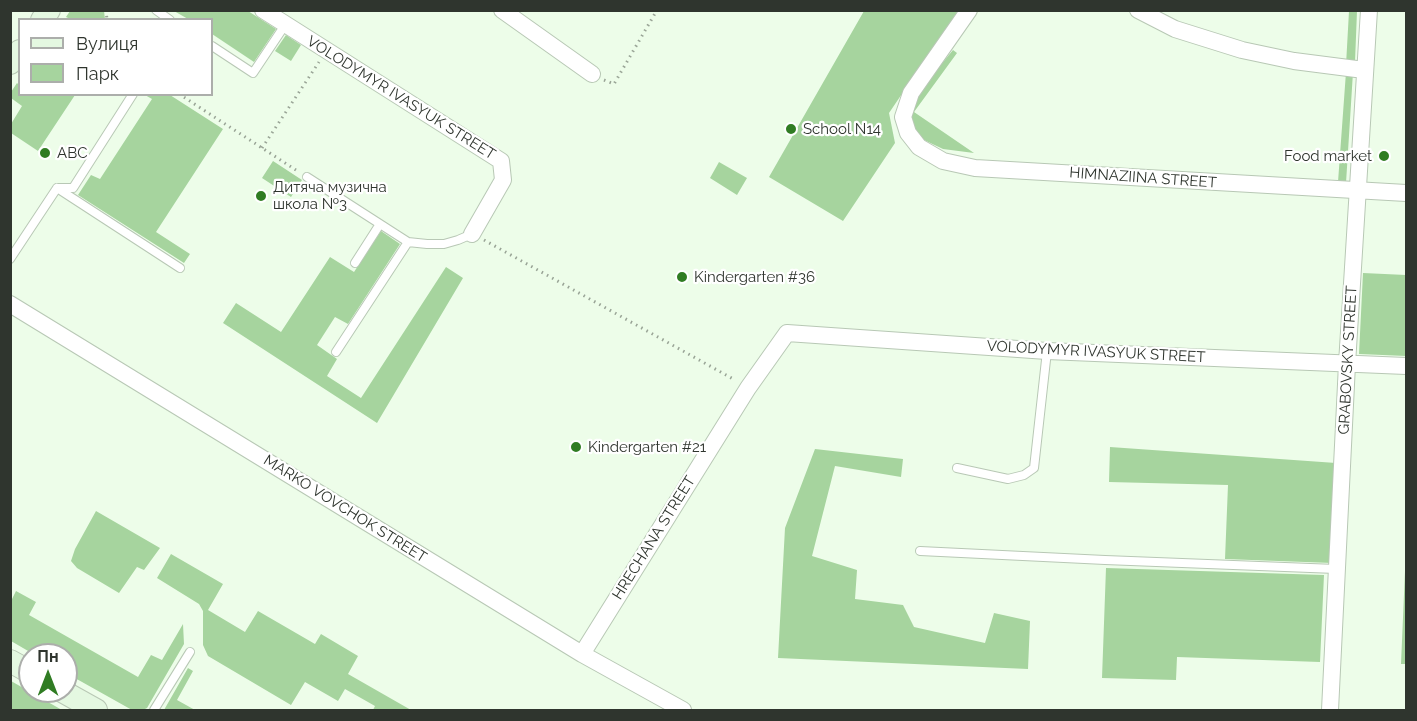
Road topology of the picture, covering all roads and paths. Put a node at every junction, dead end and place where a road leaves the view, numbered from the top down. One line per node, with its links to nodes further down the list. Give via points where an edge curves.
1 (263, 10): 7 (street, VOLODYMYR IVASYUK STREET)
2 (502, 10): 11 (street)
3 (657, 10): 11 (path, via 614,84)
4 (969, 10): 17 (street, HIMNAZIINA STREET, via 911,93 903,117 908,133 919,147 943,161 975,168)
5 (1138, 10): 10 (street, via 1175,29 1242,50)
6 (1369, 10): 10 (street, GRABOVSKY STREET)
7 (285, 25): 8 (lane, via 253,73); 9 (street, VOLODYMYR IVASYUK STREET)
8 (213, 47)
9 (328, 50): 14 (path); 20 (street, VOLODYMYR IVASYUK STREET, via 501,161 503,180)
10 (1364, 70): 17 (street, GRABOVSKY STREET)
11 (591, 74)
12 (132, 96): 16 (lane, via 73,188)
13 (182, 96): 14 (path)
14 (262, 148): 15 (path)
15 (307, 177): 19 (lane)
16 (57, 188): 22 (lane); 24 (lane)
17 (1358, 192): 18 (street, HIMNAZIINA STREET); 29 (street, GRABOVSKY STREET)
18 (1407, 194)
19 (380, 224): 21 (lane); 23 (lane)
20 (472, 234): 21 (lane, via 444,244); 31 (path)
21 (408, 242): 28 (lane)
22 (10, 260)
23 (355, 263)
24 (180, 268)
25 (10, 304): 36 (street, MARKO VOVCHOK STREET)
26 (787, 333): 27 (street, VOLODYMYR IVASYUK STREET); 31 (street, HRECHANA STREET)
27 (1047, 351): 29 (street, VOLODYMYR IVASYUK STREET); 32 (lane, via 1034,468 1008,479)
28 (336, 352)
29 (1347, 364): 30 (street, VOLODYMYR IVASYUK STREET); 34 (street, GRABOVSKY STREET)
30 (1407, 366)
31 (748, 388): 36 (street, HRECHANA STREET)
32 (957, 468)
33 (920, 551): 34 (lane)
34 (1336, 569): 41 (street, GRABOVSKY STREET)
35 (190, 652): 39 (lane)
36 (582, 654): 40 (street, MARKO VOVCHOK STREET)
37 (78, 700): 38 (main road)
38 (96, 711)
39 (154, 711)
40 (683, 711)
41 (1330, 711)

